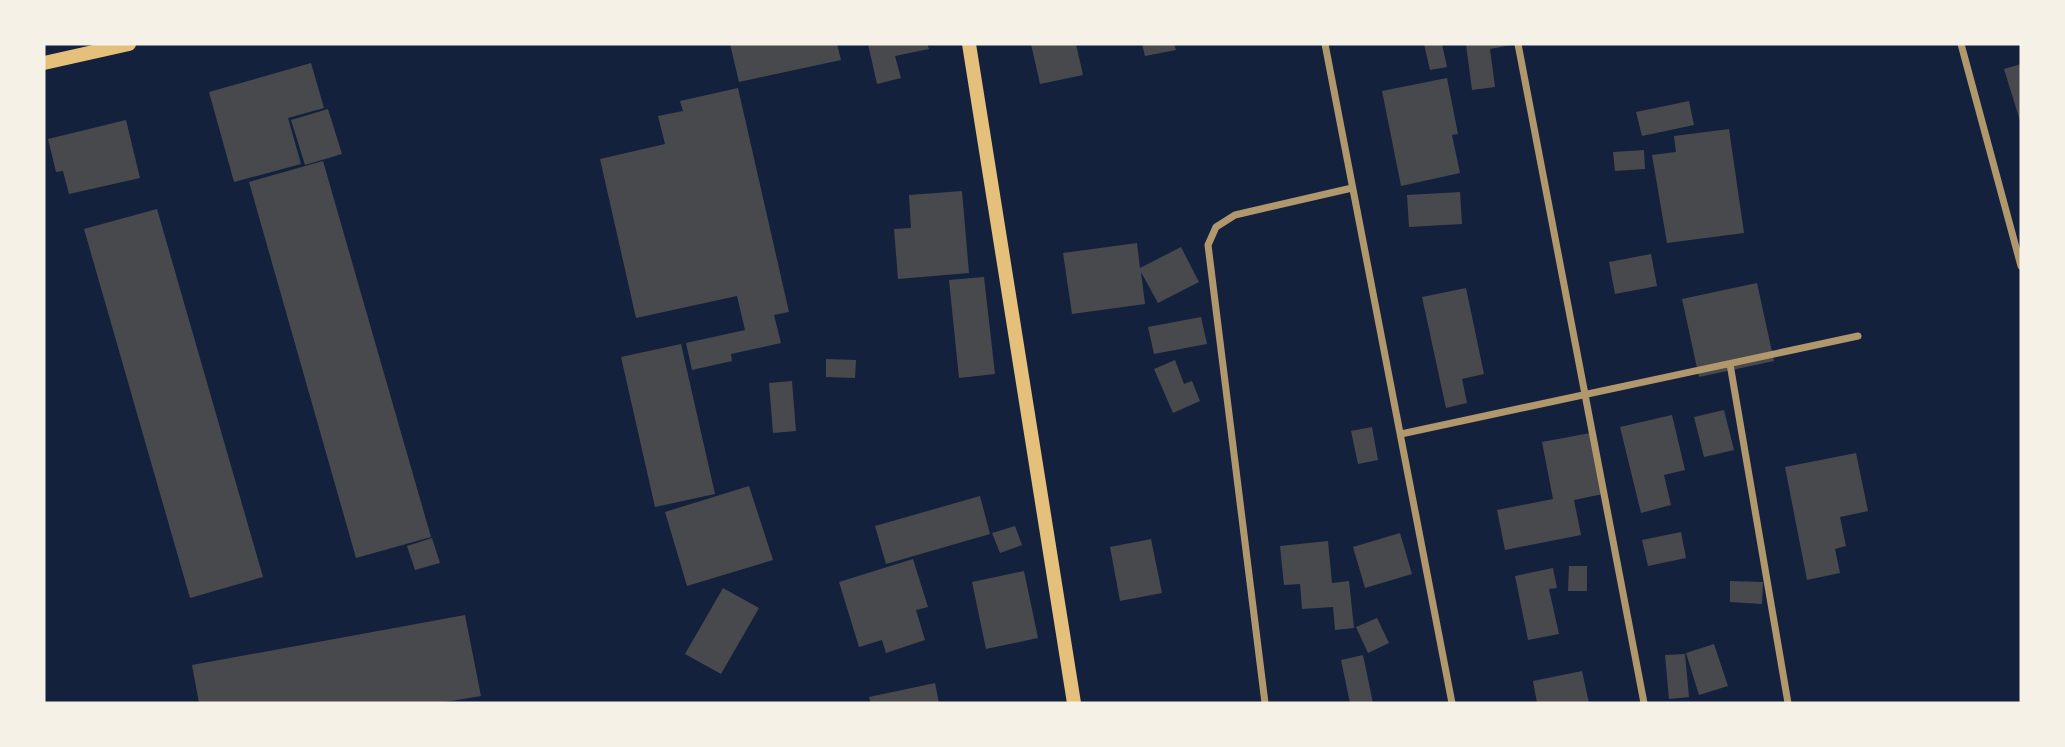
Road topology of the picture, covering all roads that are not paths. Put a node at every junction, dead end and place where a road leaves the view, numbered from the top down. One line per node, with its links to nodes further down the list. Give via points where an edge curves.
1 (128, 44): 6 (main road)
2 (969, 44): 14 (main road)
3 (1325, 44): 7 (street)
4 (1518, 44): 12 (street)
5 (1961, 44): 8 (street)
6 (44, 63)
7 (1352, 188): 13 (street); 15 (street, via 1235,215 1216,228 1208,245)
8 (2017, 236): 9 (street)
9 (2021, 266)
10 (1858, 336): 11 (street)
11 (1730, 364): 12 (street); 18 (street)
12 (1585, 396): 13 (street); 17 (street)
13 (1401, 434): 16 (street)
14 (1074, 703)
15 (1265, 703)
16 (1452, 703)
17 (1644, 703)
18 (1788, 703)

